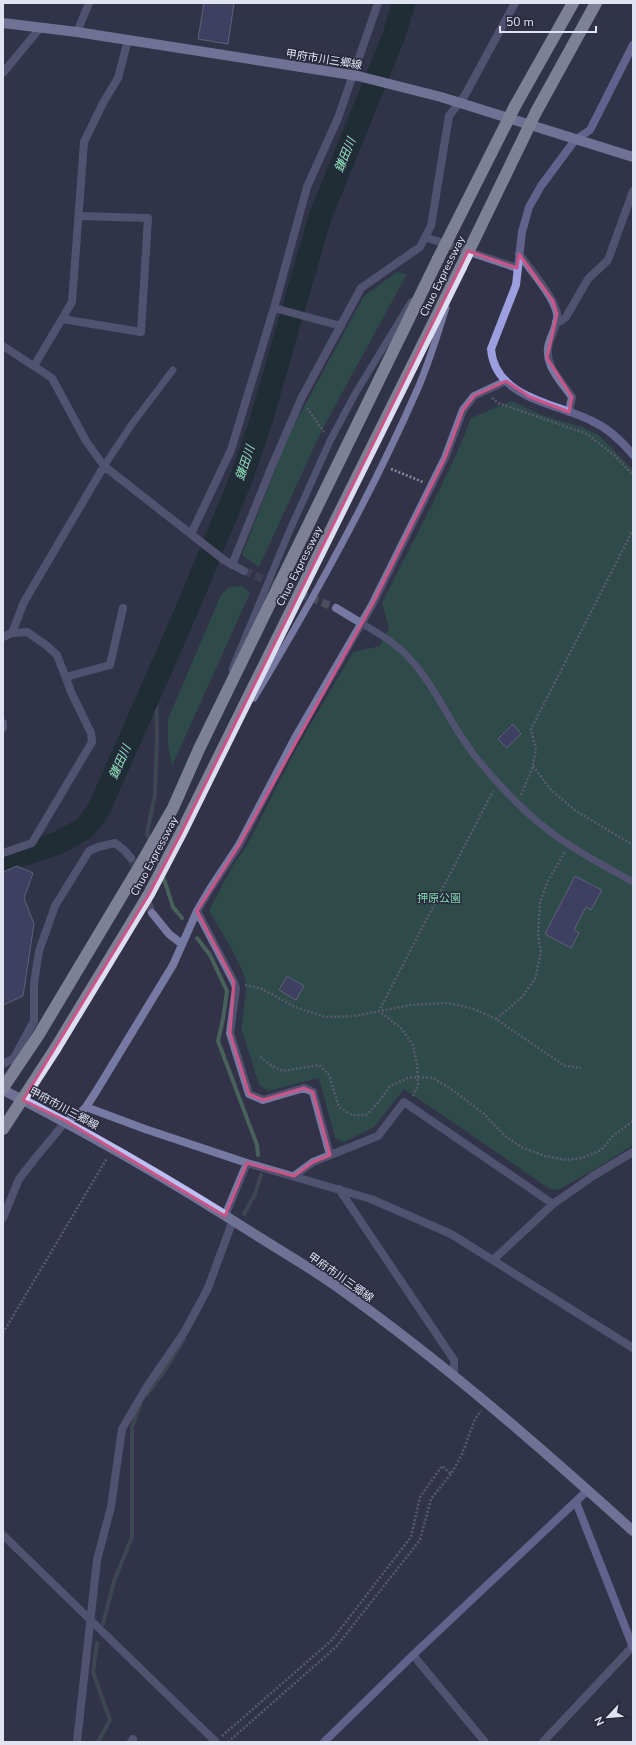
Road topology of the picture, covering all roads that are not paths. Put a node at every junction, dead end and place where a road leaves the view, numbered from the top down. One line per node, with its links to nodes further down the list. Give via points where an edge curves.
1 (89, 3): 8 (street)
2 (378, 3): 12 (street)
3 (516, 3): 13 (street, via 465,95)
4 (573, 3): 20 (highway, Chuo Expressway, bridge, via 515,106)
5 (596, 3): 21 (highway, Chuo Expressway, bridge, via 536,112)
6 (3, 23): 7 (main road, 甲府市川三郷線)
7 (40, 28): 8 (main road, 甲府市川三郷線); 11 (street)
8 (77, 32): 9 (main road, 甲府市川三郷線)
9 (128, 40): 12 (main road, 甲府市川三郷線); 17 (street, via 118,78 84,142)
10 (633, 45): 14 (street, via 590,130)
11 (3, 73)
12 (355, 76): 13 (main road, 甲府市川三郷線); 23 (street, via 308,187)
13 (458, 103): 14 (main road, 甲府市川三郷線); 18 (street, via 449,116 431,226)
14 (576, 140): 15 (main road, 甲府市川三郷線); 19 (street, via 541,186 529,207)
15 (633, 157)
16 (633, 191): 25 (street, via 608,260 588,279 566,317)
17 (79, 216): 24 (street, via 72,302); 24 (street, via 148,218 140,332)
18 (426, 237): 22 (street); 26 (street, via 420,247 361,288)
19 (519, 254): 22 (street); 25 (street, via 553,301 557,314)
20 (438, 259): 45 (highway, Chuo Expressway); 45 (lane, via 355,394 330,441)
21 (461, 267): 46 (highway, Chuo Expressway); 46 (lane, via 418,387 353,523 300,622)
22 (518, 268): 30 (street, via 516,285 491,348 492,358)
23 (274, 308): 26 (street); 34 (street, via 230,450)
24 (62, 319): 28 (street)
25 (556, 322): 31 (street, via 548,344 547,358 572,397)
26 (341, 326): 35 (street, via 301,399)
27 (3, 346): 28 (street)
28 (34, 366): 33 (street, via 52,378 86,442)
29 (173, 370): 33 (lane)
30 (506, 381): 31 (street, via 530,397); 39 (street, via 474,396 463,410 445,458)
31 (569, 412): 32 (street, via 590,419 609,430)
32 (633, 454)
33 (104, 466): 34 (street); 40 (street, via 24,602)
34 (194, 536): 35 (street)
35 (232, 565): 36 (street)
36 (244, 571)
37 (123, 608): 42 (street, via 110,665)
38 (336, 608): 39 (street)
39 (361, 623): 49 (lane, via 387,639 409,658 426,679 478,760 542,826 569,845); 50 (street, via 295,738 239,845)
40 (12, 633): 41 (street); 42 (street, via 27,632 46,644 57,655)
41 (3, 637)
42 (66, 677): 47 (street, via 91,733 92,742 32,843)
43 (3, 723): 44 (street)
44 (3, 728)
45 (198, 749): 48 (highway, Chuo Expressway, via 177,797)
46 (218, 758): 57 (highway, Chuo Expressway, bridge, via 149,894)
47 (3, 852)
48 (135, 863): 53 (street, via 115,843 89,851 55,906 38,951 34,983 34,1021 14,1058); 54 (highway, Chuo Expressway, via 46,1022)
49 (633, 882)
50 (197, 911): 52 (street); 59 (street, via 236,988 230,1033 248,1094 263,1100 304,1088 313,1092)
51 (152, 913): 52 (street, via 169,934)
52 (182, 944): 55 (street, via 173,965)
53 (3, 1062)
54 (3, 1089): 56 (main road, 甲府市川三郷線)
55 (86, 1107): 56 (street); 60 (street)
56 (66, 1121): 64 (street, via 20,1179); 65 (main road, 甲府市川三郷線)
57 (3, 1129)
58 (633, 1152): 63 (street)
59 (330, 1155): 61 (street, via 313,1162); 63 (street, via 378,1136 404,1102)
60 (247, 1163): 61 (street); 65 (street)
61 (294, 1176): 62 (street)
62 (339, 1189): 66 (street, via 372,1199 451,1234); 68 (street, via 454,1360)
63 (553, 1204): 66 (street)
64 (3, 1218)
65 (229, 1218): 68 (main road, 甲府市川三郷線, via 340,1288); 73 (street, via 208,1288 185,1331 122,1429 112,1507 97,1560)
66 (493, 1260): 67 (street)
67 (633, 1348)
68 (454, 1376): 69 (main road, 甲府市川三郷線)
69 (588, 1490): 70 (street); 71 (main road, 甲府市川三郷線)
70 (576, 1502): 74 (street); 75 (street)
71 (633, 1532)
72 (3, 1535): 73 (street)
73 (91, 1622): 76 (street); 77 (street)
74 (633, 1646): 80 (street)
75 (413, 1655): 78 (street); 79 (street)
76 (77, 1742)
77 (216, 1742)
78 (324, 1742)
79 (485, 1742)
80 (543, 1742)

